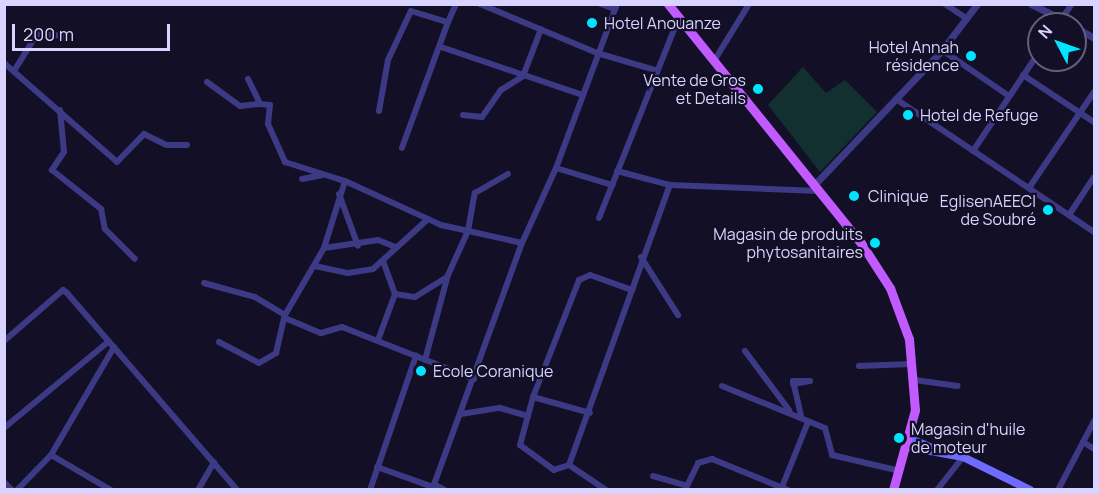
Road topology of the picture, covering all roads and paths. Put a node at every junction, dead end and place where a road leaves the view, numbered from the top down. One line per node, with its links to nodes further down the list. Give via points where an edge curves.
1 (456, 4): 14 (street)
2 (480, 4): 15 (street)
3 (601, 4): 9 (street)
4 (668, 4): 12 (main road)
5 (749, 4): 20 (street)
6 (945, 4): 13 (street)
7 (977, 4): 13 (street)
8 (1031, 4): 11 (street)
9 (616, 7): 19 (street)
10 (412, 8): 14 (street); 35 (street, via 388,60)
11 (1045, 12)
12 (678, 17): 20 (main road); 23 (street)
13 (967, 20): 18 (street)
14 (448, 22): 17 (street)
15 (541, 28): 19 (street); 25 (street)
16 (66, 36): 24 (street, via 37,34)
17 (441, 47): 25 (street); 40 (street)
18 (942, 50): 31 (street); 32 (street)
19 (597, 53): 23 (street); 30 (street)
20 (714, 60): 51 (main road)
21 (4, 63): 24 (street)
22 (1027, 69): 26 (street)
23 (655, 70): 43 (street)
24 (14, 71): 34 (street)
25 (525, 73): 30 (street); 37 (street, via 501,90 482,117)
26 (1023, 75): 31 (street); 36 (street)
27 (248, 79): 33 (street)
28 (207, 82): 33 (street, via 240,106)
29 (1095, 92): 36 (street)
30 (583, 95): 42 (street)
31 (1009, 96): 41 (street)
32 (896, 99): 41 (street); 51 (street)
33 (260, 104): 45 (street, via 270,105 268,124 285,162)
34 (60, 110): 39 (street, via 117,162 144,134 167,145); 64 (street, via 64,152 52,170 76,194 101,208 109,235)
35 (379, 111)
36 (1080, 112): 38 (street); 52 (street)
37 (463, 115)
38 (1095, 122)
39 (187, 145)
40 (402, 148)
41 (972, 151): 52 (street)
42 (556, 168): 49 (street); 59 (street)
43 (617, 171): 49 (street); 50 (street)
44 (508, 174): 57 (street, via 475,193)
45 (324, 175): 47 (street); 48 (street)
46 (1095, 177): 54 (street)
47 (302, 179)
48 (345, 181): 53 (street); 56 (street)
49 (612, 185): 55 (street)
50 (670, 185): 51 (street); 63 (street)
51 (817, 188): 81 (main road, via 890,288)
52 (1029, 188): 54 (street)
53 (339, 194): 60 (street); 62 (street)
54 (1069, 215): 58 (street)
55 (599, 218)
56 (428, 219): 57 (street); 61 (street)
57 (468, 231): 59 (street); 67 (street)
58 (1095, 232)
59 (522, 243): 83 (street)
60 (358, 246): 61 (street, via 381,240); 62 (street)
61 (395, 247): 65 (street)
62 (324, 248): 66 (street)
63 (641, 258): 69 (street); 71 (street)
64 (135, 259)
65 (383, 261): 66 (street, via 351,273); 70 (street)
66 (315, 266): 72 (street)
67 (448, 275): 70 (street, via 435,289 415,297); 80 (street)
68 (204, 283): 72 (street, via 248,294)
69 (632, 290): 88 (street, via 590,275 579,280); 90 (street)
70 (395, 294): 74 (street)
71 (678, 315)
72 (285, 316): 74 (street, via 321,333 339,327); 76 (street, via 279,347 266,362 251,361)
73 (109, 340): 75 (street, via 63,290); 77 (street); 96 (street)
74 (378, 340): 79 (street)
75 (4, 341)
76 (219, 342)
77 (114, 347): 100 (street); 102 (street)
78 (746, 351): 89 (street)
79 (416, 356): 80 (street); 104 (street)
80 (425, 360): 83 (street)
81 (913, 364): 82 (street); 84 (main road)
82 (859, 366)
83 (474, 379): 91 (street)
84 (915, 380): 87 (street); 98 (main road)
85 (794, 384): 93 (street)
86 (722, 386): 89 (street)
87 (958, 386)
88 (533, 397): 90 (street); 92 (street)
89 (789, 411): 93 (street)
90 (590, 413): 103 (street)
91 (461, 414): 92 (street, via 500,408); 108 (street)
92 (528, 416): 103 (street, via 521,447 554,470)
93 (801, 416): 95 (street)
94 (1095, 421): 97 (street)
95 (808, 422): 105 (street, via 826,429 832,455); 110 (street)
96 (4, 428)
97 (1083, 442): 99 (street); 122 (street)
98 (910, 443): 101 (main road); 105 (main road)
99 (1095, 449)
100 (51, 455): 112 (street); 113 (street)
101 (963, 457): 120 (street); 121 (main road)
102 (214, 462): 114 (street); 115 (street)
103 (569, 465): 118 (street)
104 (377, 467): 108 (street); 116 (street)
105 (901, 472): 119 (main road)
106 (653, 476): 109 (street)
107 (4, 482): 111 (street)
108 (433, 487): 117 (street)
109 (686, 488): 110 (street, via 693,469 707,458)
110 (785, 488)
111 (12, 489)
112 (17, 489)
113 (111, 489)
114 (198, 489)
115 (237, 489)
116 (369, 489)
117 (445, 489)
118 (606, 489)
119 (893, 489)
120 (937, 489)
121 (1030, 489)
122 (1058, 489)

